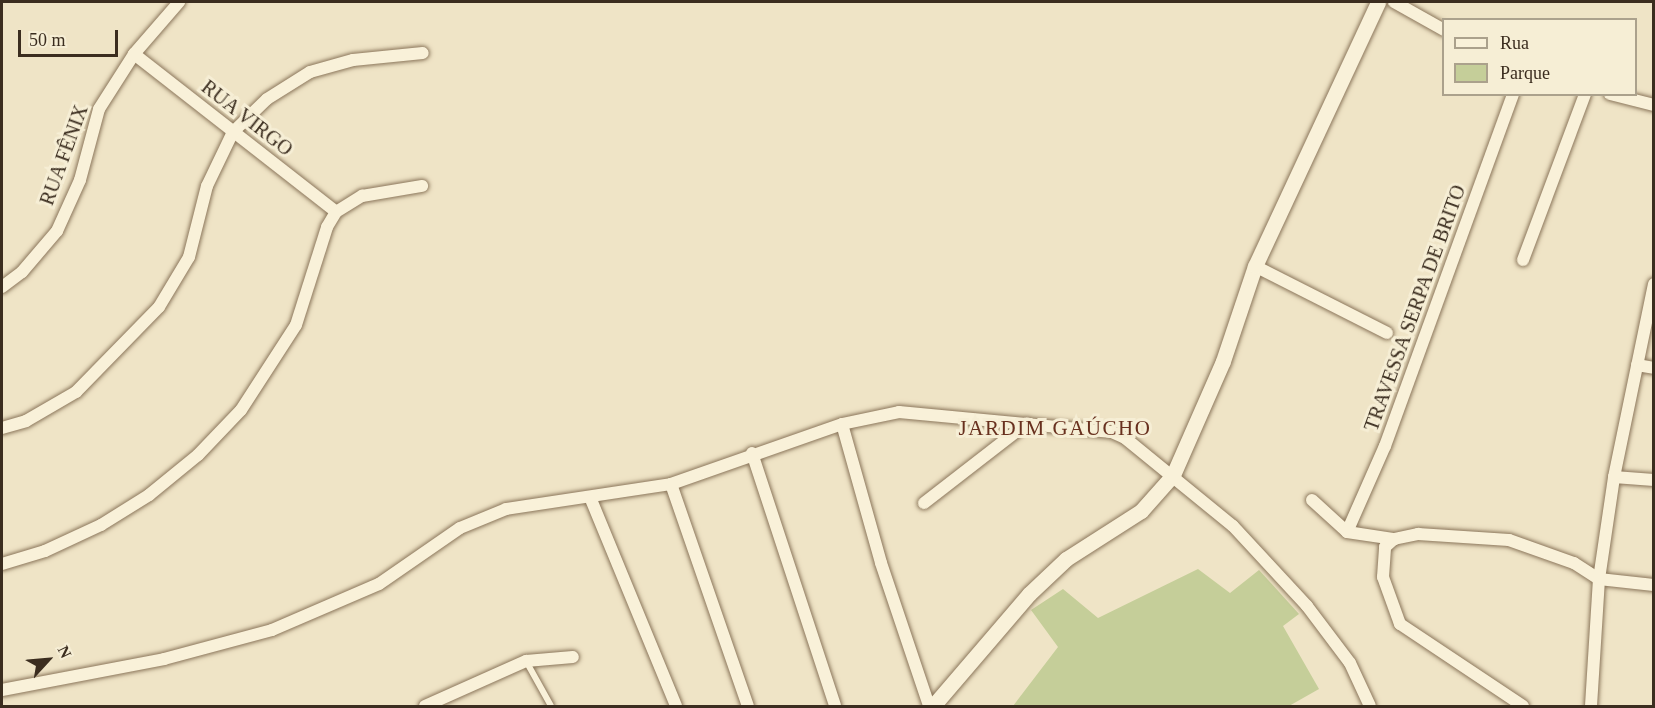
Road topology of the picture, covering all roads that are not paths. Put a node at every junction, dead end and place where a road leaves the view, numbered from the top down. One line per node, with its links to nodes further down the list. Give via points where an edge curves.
1 (179, 2): 6 (street, RUA FÊNIX)
2 (1378, 2): 15 (street)
3 (1394, 2): 4 (street)
4 (1442, 29)
5 (423, 53): 11 (street, via 353,60 310,72 267,99)
6 (134, 54): 11 (street, RUA VIRGO); 17 (street, RUA FÊNIX, via 99,109 80,180 57,231 22,272)
7 (1512, 96): 32 (street, TRAVESSA SERPA DE BRITO, via 1385,446)
8 (1584, 96): 14 (street)
9 (1618, 96): 10 (street)
10 (1653, 105)
11 (233, 132): 13 (street, RUA VIRGO); 23 (street, via 207,186 189,257 159,307 76,392 26,421)
12 (422, 186): 13 (street, via 362,196)
13 (336, 212): 34 (street, via 327,227 296,325 246,402 198,455 149,495 64,542)
14 (1523, 260)
15 (1255, 266): 18 (street); 25 (street, via 1223,360)
16 (1653, 284): 19 (street)
17 (2, 287)
18 (1387, 333)
19 (1637, 365): 20 (street); 26 (street)
20 (1653, 368)
21 (1027, 423): 22 (street, via 899,412); 25 (street, via 1112,432); 31 (street)
22 (842, 424): 24 (street); 45 (street, via 881,563)
23 (2, 428)
24 (752, 453): 28 (street); 44 (street)
25 (1173, 476): 45 (street, via 1141,511 1066,559 1029,594); 46 (street, via 1233,526 1307,606 1350,663)
26 (1614, 477): 27 (street); 35 (street)
27 (1653, 480)
28 (671, 484): 29 (street); 43 (street)
29 (590, 496): 39 (street, via 506,509 470,524 379,584 272,630 164,659); 42 (street)
30 (1312, 500): 32 (street)
31 (924, 503)
32 (1347, 532): 33 (street)
33 (1389, 543): 35 (street, via 1418,534 1509,540 1574,563); 47 (street, via 1383,577 1400,624)
34 (2, 564)
35 (1599, 579): 36 (street); 48 (street)
36 (1653, 585)
37 (573, 657): 38 (street)
38 (526, 661): 40 (street); 41 (lane)
39 (2, 690)
40 (425, 706)
41 (551, 706)
42 (676, 706)
43 (748, 706)
44 (835, 706)
45 (931, 706)
46 (1370, 706)
47 (1523, 706)
48 (1591, 706)

